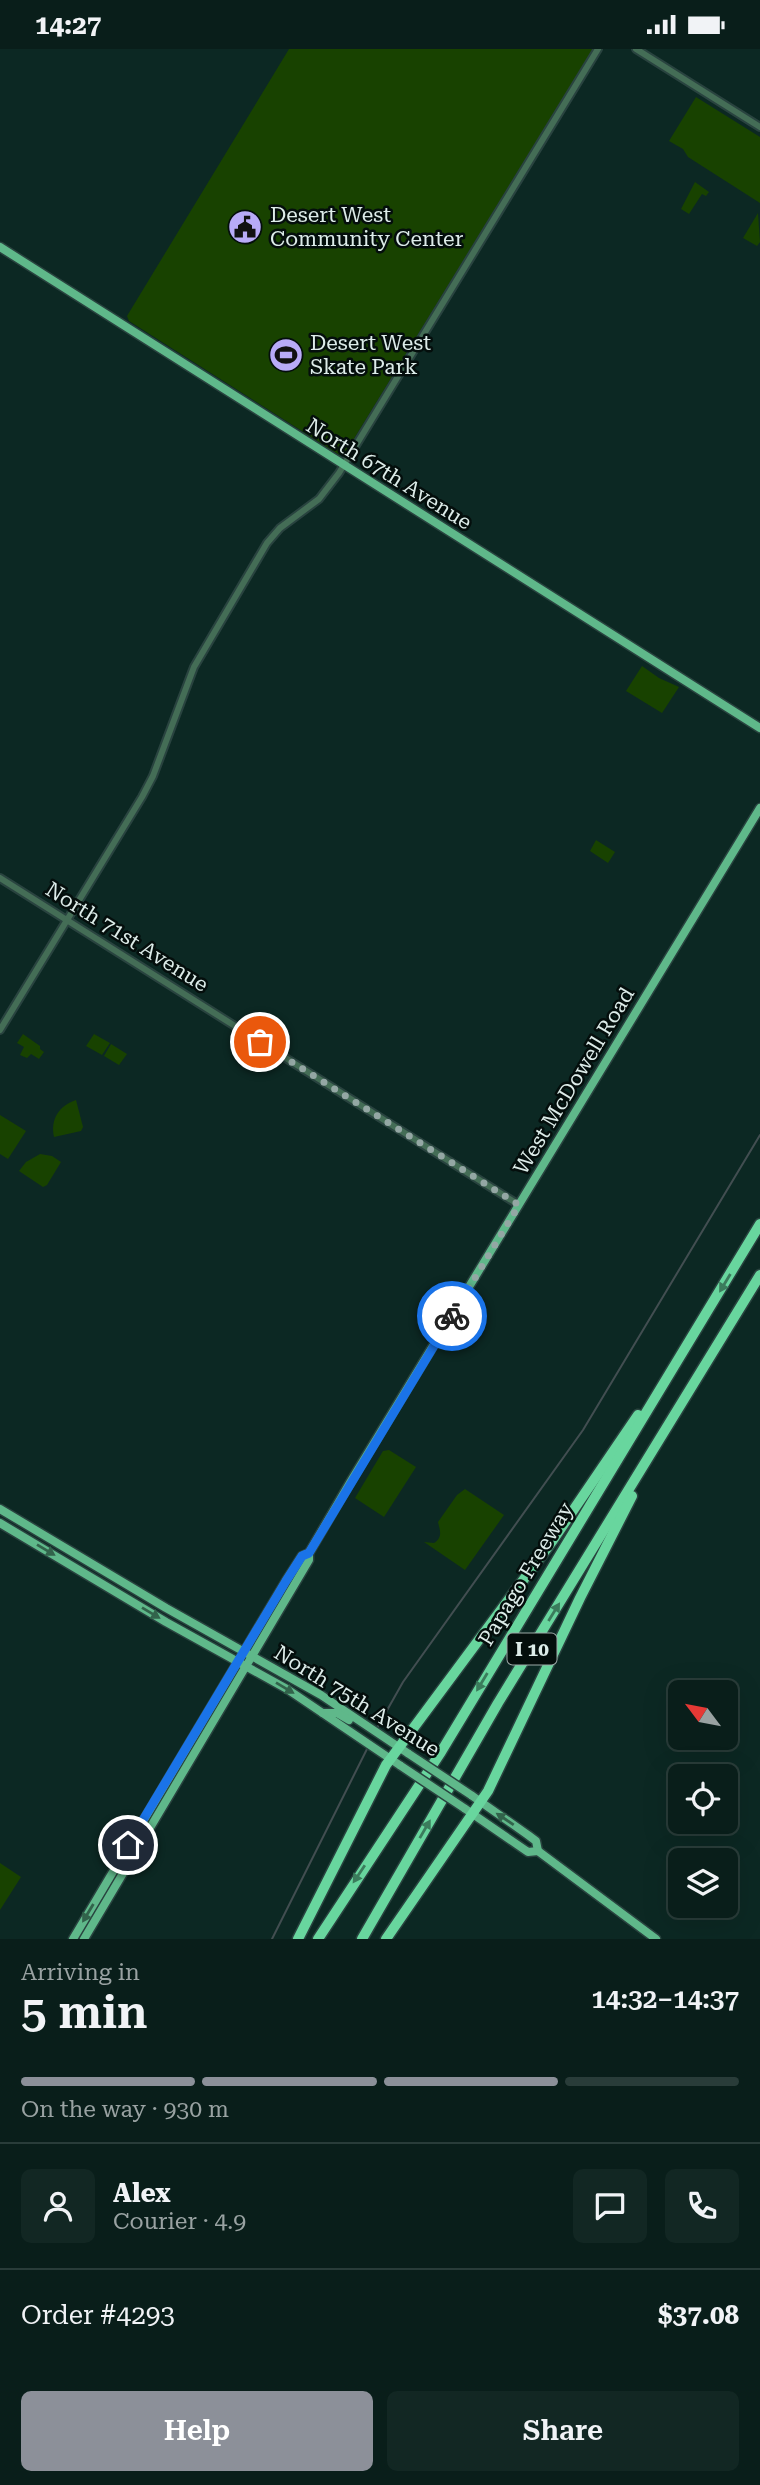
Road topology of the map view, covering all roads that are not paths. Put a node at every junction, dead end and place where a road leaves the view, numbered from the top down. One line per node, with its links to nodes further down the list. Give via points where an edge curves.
1 (598, 49): 5 (street)
2 (636, 49): 3 (street)
3 (760, 127)
4 (0, 247): 5 (main road, North 67th Avenue)
5 (343, 466): 6 (main road, North 67th Avenue); 9 (street, via 318,499 267,543 194,667 147,787)
6 (760, 728)
7 (760, 808): 11 (main road, West McDowell Road)
8 (0, 878): 9 (street, North 71st Avenue)
9 (67, 920): 10 (street); 11 (street, North 71st Avenue)
10 (0, 1030)
11 (519, 1205): 18 (main road, West McDowell Road)
12 (760, 1224): 14 (highway, Papago Freeway / I 10, one-way to 14)
13 (760, 1276): 15 (highway, Papago Freeway / I 10)
14 (685, 1349): 25 (highway, via 553,1540); 30 (highway, Papago Freeway / I 10, one-way to 30, via 441,1752)
15 (677, 1412): 27 (highway, via 608,1541); 36 (highway, Papago Freeway / I 10, one-way to 15, via 498,1703)
16 (0, 1509): 19 (main road, North 75th Avenue)
17 (0, 1523): 21 (main road, North 75th Avenue, one-way to 21)
18 (309, 1553): 19 (main road, West McDowell Road, via 302,1556); 20 (main road, West McDowell Road)
19 (243, 1651): 20 (main road, North 75th Avenue); 21 (main road, West McDowell Road)
20 (252, 1656): 22 (main road, West McDowell Road); 24 (main road, North 75th Avenue)
21 (237, 1661): 22 (main road, North 75th Avenue); 31 (main road, West McDowell Road, one-way to 31)
22 (246, 1666): 23 (main road, North 75th Avenue, one-way to 23); 32 (main road, West McDowell Road)
23 (323, 1713): 24 (main road, via 337,1713); 26 (main road, North 75th Avenue)
24 (368, 1727): 25 (main road, North 75th Avenue)
25 (399, 1747): 26 (highway); 27 (main road, North 75th Avenue, bridge)
26 (391, 1759): 28 (main road, North 75th Avenue, bridge); 33 (highway)
27 (481, 1803): 28 (highway); 29 (main road, North 75th Avenue, one-way to 27, via 536,1841)
28 (473, 1815): 29 (main road, North 75th Avenue, via 528,1852); 37 (highway)
29 (538, 1851): 38 (main road, North 75th Avenue)
30 (339, 1904): 34 (highway, Papago Freeway / I 10); 35 (highway)
31 (73, 1939)
32 (84, 1939)
33 (298, 1939)
34 (318, 1939)
35 (324, 1939)
36 (362, 1939)
37 (386, 1939)
38 (656, 1939)

